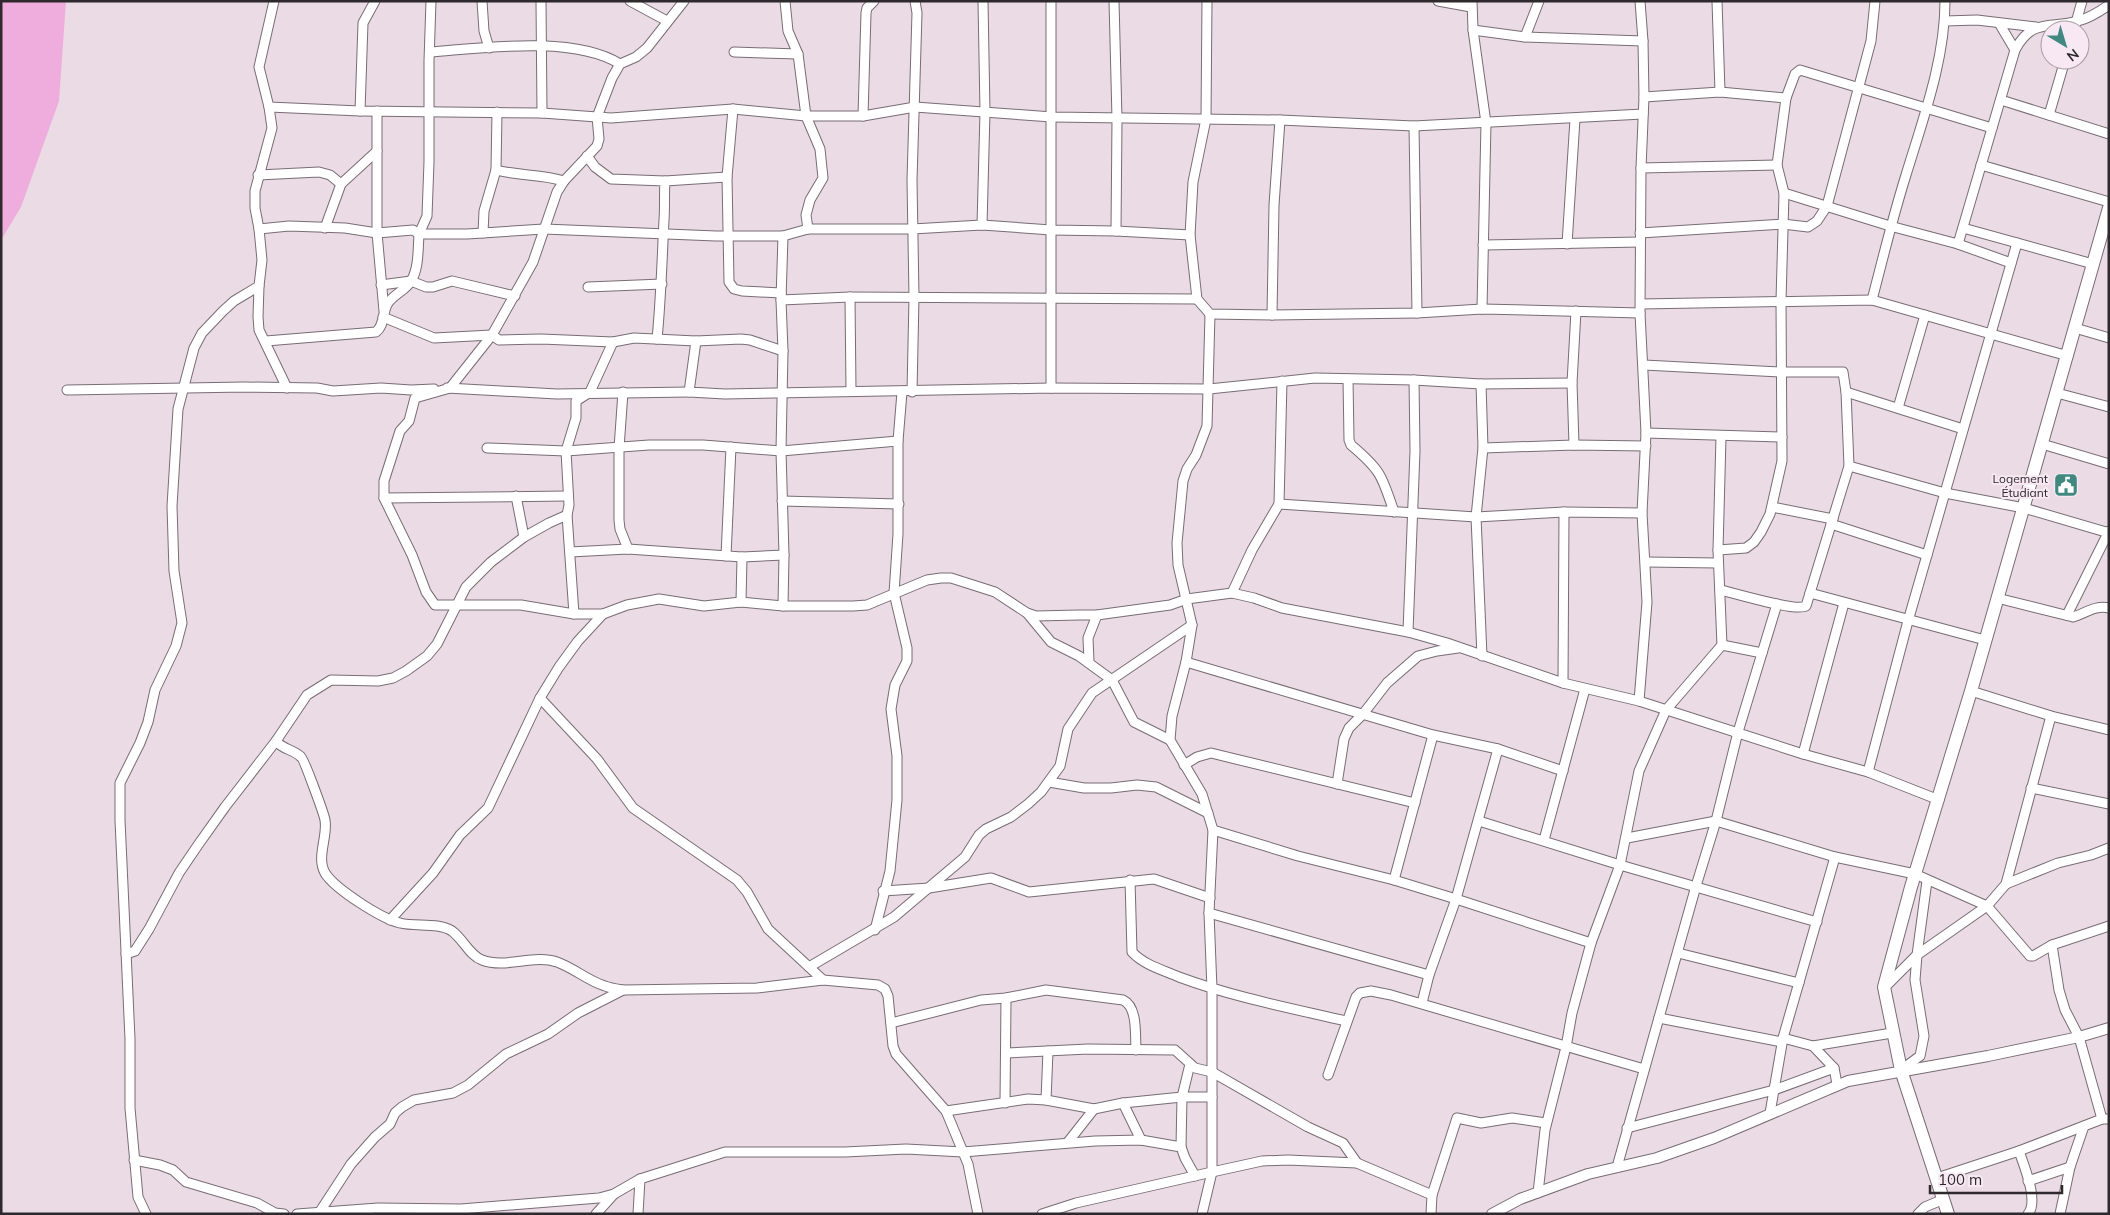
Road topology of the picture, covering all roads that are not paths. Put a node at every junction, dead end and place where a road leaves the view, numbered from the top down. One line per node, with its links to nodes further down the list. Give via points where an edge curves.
1 (274, 1): 47 (street, via 259,67)
2 (375, 1): 51 (street, via 363,24)
3 (431, 1): 37 (street)
4 (482, 1): 35 (street)
5 (541, 1): 34 (street)
6 (630, 1): 26 (street)
7 (684, 1): 26 (street)
8 (785, 1): 39 (street, via 788,31)
9 (874, 1): 60 (street, via 866,13)
10 (915, 1): 48 (street)
11 (983, 1): 55 (street)
12 (1051, 1): 62 (street)
13 (1114, 1): 63 (street)
14 (1207, 1): 64 (street)
15 (1438, 1): 22 (street)
16 (1539, 1): 32 (street)
17 (1640, 1): 33 (street)
18 (1717, 1): 43 (street)
19 (1875, 1): 42 (street, via 1873,26)
20 (1945, 1): 27 (street)
21 (2082, 1): 24 (street)
22 (1472, 4): 31 (street)
23 (2109, 5): 25 (street)
24 (2077, 20)
25 (2085, 20)
26 (667, 21): 40 (street, via 647,48)
27 (1945, 21): 28 (street); 49 (street)
28 (1999, 23): 29 (street); 36 (street)
29 (2036, 27): 30 (street); 36 (street)
30 (2040, 27)
31 (1473, 30): 32 (street); 67 (street)
32 (1525, 37): 33 (street)
33 (1643, 41): 44 (street)
34 (541, 46): 35 (street); 40 (street, via 588,51); 56 (street)
35 (489, 48): 37 (street)
36 (2015, 50): 46 (street)
37 (430, 52): 53 (street)
38 (734, 52): 39 (street)
39 (798, 54): 59 (street)
40 (620, 64): 61 (street)
41 (2062, 70): 58 (street)
42 (1859, 87): 45 (street, via 1800,70 1795,74); 49 (street); 84 (street)
43 (1720, 92): 44 (street); 45 (street)
44 (1644, 97): 57 (street)
45 (1786, 98): 73 (street)
46 (2000, 100): 58 (street); 69 (street)
47 (269, 107): 51 (street); 77 (street, via 272,128)
48 (915, 107): 55 (street); 60 (street); 94 (street)
49 (1927, 108): 69 (street); 88 (street)
50 (733, 109): 59 (street); 61 (street); 78 (street)
51 (360, 110): 52 (street)
52 (377, 111): 53 (street); 71 (street)
53 (430, 112): 54 (street); 100 (street, via 426,216)
54 (497, 112): 56 (street); 76 (street)
55 (985, 112): 62 (street); 87 (street)
56 (542, 113): 61 (street)
57 (1643, 114): 65 (street); 75 (street)
58 (2049, 115): 70 (street)
59 (806, 116): 60 (street); 93 (street, via 820,149 822,178 806,214)
60 (863, 116)
61 (597, 117): 72 (street, via 599,139)
62 (1052, 117): 63 (street); 95 (street)
63 (1117, 119): 64 (street); 96 (street)
64 (1206, 119): 66 (street); 103 (street, via 1193,182)
65 (1574, 119): 67 (street); 106 (street)
66 (1280, 120): 68 (street); 130 (street, via 1274,205)
67 (1486, 123): 68 (street); 108 (street)
68 (1414, 126): 127 (street)
69 (1992, 128): 74 (street)
70 (2109, 134)
71 (377, 151): 81 (street); 97 (street)
72 (587, 156): 79 (street); 80 (street, via 611,180)
73 (1777, 165): 75 (street); 82 (street)
74 (1982, 165): 83 (street); 90 (street)
75 (1641, 168): 104 (street)
76 (496, 170): 79 (street); 98 (street, via 484,211)
77 (258, 175): 81 (street, via 319,172 330,175); 91 (street, via 254,208)
78 (727, 177): 80 (street); 101 (street)
79 (564, 181): 92 (street)
80 (665, 181): 99 (street)
81 (341, 184): 89 (street)
82 (1784, 193): 84 (street); 86 (street)
83 (2109, 202)
84 (1827, 206): 86 (street, via 1813,226); 88 (street)
85 (2108, 214): 110 (main road)
86 (1783, 224): 104 (street); 123 (street)
87 (982, 225): 94 (street); 95 (street)
88 (1890, 226): 107 (street); 122 (street)
89 (325, 228): 91 (street, via 289,226); 97 (street)
90 (1963, 228): 105 (street); 107 (street)
91 (259, 229): 114 (street)
92 (544, 229): 98 (street); 99 (street); 116 (street, via 533,262)
93 (808, 229): 94 (street); 102 (street)
94 (912, 229): 119 (street)
95 (1050, 230): 96 (street); 120 (street)
96 (1116, 231): 103 (street)
97 (377, 233): 100 (street, via 413,230); 113 (street)
98 (483, 233): 100 (street)
99 (663, 233): 101 (street); 112 (street)
100 (420, 234): 111 (street)
101 (729, 235): 102 (street); 117 (street, via 729,282 734,289)
102 (783, 236): 117 (street)
103 (1190, 236): 121 (street)
104 (1640, 237): 106 (street); 124 (street)
105 (2016, 243): 109 (street); 110 (street)
106 (1568, 244): 108 (street)
107 (1958, 244): 109 (street)
108 (1483, 245): 125 (street)
109 (2011, 263): 133 (street)
110 (2093, 264): 132 (main road)
111 (411, 281): 113 (street); 116 (street, via 432,287 452,281); 128 (street, via 389,302)
112 (662, 284): 115 (street); 136 (street)
113 (381, 285): 128 (street)
114 (260, 286): 137 (street, via 259,330); 154 (street, via 234,301 202,333 194,348)
115 (588, 287)
116 (515, 296): 134 (street)
117 (781, 296): 118 (street); 140 (street)
118 (850, 297): 119 (street); 155 (street)
119 (914, 297): 120 (street); 159 (street)
120 (1050, 298): 121 (street); 151 (street)
121 (1197, 299): 129 (street)
122 (1872, 300): 123 (street); 131 (street)
123 (1781, 301): 124 (street); 143 (street)
124 (1641, 308): 126 (street); 142 (street)
125 (1482, 309): 126 (street); 127 (street)
126 (1576, 311): 147 (street)
127 (1417, 313): 130 (street)
128 (383, 314): 134 (street, via 434,338); 137 (street, via 376,332)
129 (1210, 314): 130 (street); 152 (street)
130 (1272, 315)
131 (1925, 315): 133 (street); 164 (street)
132 (2075, 328): 135 (street); 141 (main road)
133 (1990, 334): 141 (street); 165 (street)
134 (492, 335): 139 (street, via 499,340); 150 (street)
135 (2109, 338)
136 (657, 339): 138 (street); 139 (street, via 628,338)
137 (266, 341): 149 (street)
138 (696, 341): 140 (street, via 750,340); 158 (street)
139 (613, 342): 156 (street)
140 (783, 351): 162 (street)
141 (2068, 356): 161 (main road)
142 (1644, 365): 143 (street); 166 (street)
143 (1781, 372): 160 (street, via 1841,371); 168 (street)
144 (1348, 379): 145 (street); 146 (street); 190 (street, via 1349,440 1377,469)
145 (1414, 380): 148 (street); 193 (street)
146 (1282, 381): 152 (street); 187 (street)
147 (1572, 383): 148 (street); 171 (street)
148 (1481, 384): 176 (street)
149 (286, 388): 150 (street, via 333,391); 154 (street)
150 (450, 388): 156 (street, via 556,394); 184 (street, via 415,398 409,421 400,431 384,481)
151 (1051, 388): 152 (street); 159 (street)
152 (1209, 389): 213 (street, via 1208,426 1183,481 1177,543 1178,565)
153 (67, 390): 154 (street)
154 (183, 390): 288 (street, via 178,409 172,506 174,572 182,623 176,646 155,690 148,722 120,782)
155 (851, 391): 159 (street); 162 (street)
156 (590, 392): 157 (street); 177 (street, via 576,401 576,418)
157 (623, 392): 158 (street); 175 (street)
158 (689, 392): 162 (street)
159 (907, 392): 169 (street)
160 (1846, 392): 164 (street); 180 (street)
161 (2057, 393): 163 (street); 170 (main road)
162 (783, 394): 178 (street)
163 (2109, 407)
164 (1898, 408): 165 (street)
165 (1963, 429): 181 (street)
166 (1646, 433): 167 (street); 172 (street)
167 (1721, 437): 168 (street); 200 (street)
168 (1782, 437): 188 (street, via 1782,461)
169 (898, 441): 178 (street); 186 (street)
170 (2042, 444): 179 (street); 189 (main road)
171 (1574, 445): 172 (street); 176 (street)
172 (1646, 446): 192 (street)
173 (731, 447): 175 (street, via 649,445); 178 (street); 204 (street)
174 (487, 448): 177 (street)
175 (619, 448): 177 (street); 199 (street, via 620,529)
176 (1483, 448): 195 (street)
177 (566, 451): 183 (street)
178 (781, 451): 185 (street)
179 (2109, 464)
180 (1849, 466): 181 (street); 196 (street)
181 (1945, 493): 189 (street); 203 (street)
182 (516, 496): 183 (street); 184 (street); 198 (street)
183 (568, 496): 194 (street)
184 (384, 498): 217 (street, via 431,601 435,605)
185 (782, 501): 186 (street); 202 (street)
186 (899, 504): 209 (street)
187 (1279, 504): 190 (street); 210 (street)
188 (1772, 507): 196 (street); 200 (street, via 1762,532 1754,542 1746,548)
189 (2024, 508): 197 (street); 212 (main road)
190 (1394, 512): 193 (street)
191 (1564, 512): 192 (street); 195 (street); 236 (street)
192 (1642, 513): 206 (street)
193 (1413, 514): 195 (street); 227 (street)
194 (567, 515): 198 (street); 201 (street)
195 (1476, 517): 232 (street)
196 (1832, 522): 203 (street); 211 (street)
197 (2109, 532): 224 (street)
198 (524, 537): 217 (street, via 466,587)
199 (628, 549): 201 (street); 204 (street)
200 (1718, 550): 207 (street)
201 (570, 552): 221 (street)
202 (784, 555): 205 (street); 218 (street)
203 (1927, 555): 225 (street)
204 (726, 556): 205 (street)
205 (742, 557): 214 (street)
206 (1646, 562): 207 (street); 240 (street, via 1645,637)
207 (1718, 563): 208 (street)
208 (1720, 590): 216 (street); 229 (street)
209 (894, 593): 218 (street, via 867,605); 220 (street, via 927,580 951,578 995,592); 276 (street, via 907,660 896,685 891,709 898,773 890,871)
210 (1232, 593): 213 (street); 227 (street, via 1282,608)
211 (1810, 593): 215 (street); 216 (street, via 1804,607)
212 (1997, 598): 224 (street); 228 (main road)
213 (1187, 599): 223 (street, via 1170,605); 226 (street)
214 (741, 602): 218 (street); 222 (street, via 704,606 647,600)
215 (1844, 603): 225 (street); 250 (street)
216 (1778, 604): 231 (street)
217 (457, 605): 221 (street, via 521,605); 248 (street, via 437,644 427,656 393,678 378,681 331,680 318,686 306,695)
218 (783, 606)
219 (2109, 608): 224 (street)
220 (1026, 613): 223 (street, via 1036,616); 233 (street, via 1051,642)
221 (574, 614): 222 (street)
222 (603, 614): 239 (street, via 558,667)
223 (1097, 615): 233 (street, via 1088,638)
224 (2067, 616)
225 (1908, 621): 228 (street); 253 (street)
226 (1192, 625): 234 (street); 235 (street)
227 (1408, 632): 230 (street)
228 (1985, 640): 238 (main road)
229 (1722, 645): 231 (street); 241 (street)
230 (1458, 648): 232 (street); 242 (street, via 1418,656 1387,683)
231 (1762, 653): 245 (street)
232 (1482, 656): 236 (street)
233 (1089, 662): 235 (street)
234 (1186, 662): 242 (street); 247 (street, via 1172,716)
235 (1112, 680): 247 (street, via 1134,722); 254 (street, via 1092,693 1068,729 1060,766)
236 (1563, 683): 237 (street)
237 (1585, 689): 240 (street); 252 (street)
238 (1971, 691): 243 (street); 257 (main road)
239 (540, 698): 281 (street, via 488,808 460,835 433,873); 290 (street, via 597,759 633,808 737,880 768,929)
240 (1639, 701): 241 (street)
241 (1666, 710): 245 (street); 264 (street, via 1639,771)
242 (1363, 714): 246 (street); 255 (street, via 1349,728 1344,740)
243 (2051, 716): 244 (street); 256 (street)
244 (2109, 730)
245 (1738, 732): 250 (street); 262 (street)
246 (1434, 735): 249 (street); 258 (street)
247 (1170, 740): 251 (street)
248 (276, 741): 281 (street, via 302,758 326,822 322,859 326,874 348,895); 288 (street, via 224,807 179,873 135,951)
249 (1498, 749): 252 (street); 261 (street)
250 (1803, 754): 253 (street)
251 (1184, 765): 255 (street, via 1211,753); 260 (street, via 1202,794)
252 (1563, 771): 265 (street)
253 (1868, 772): 257 (street)
254 (1049, 782): 260 (street, via 1084,788 1156,787); 275 (street, via 1011,817 978,835 965,857)
255 (1337, 784): 258 (street)
256 (2031, 788): 259 (street); 273 (street)
257 (1939, 800): 269 (main road)
258 (1415, 803): 271 (street)
259 (2109, 804)
260 (1208, 813): 263 (street)
261 (1479, 821): 265 (street); 278 (street)
262 (1716, 821): 264 (street); 267 (street); 274 (street)
263 (1213, 830): 271 (street); 277 (street)
264 (1626, 838): 268 (street)
265 (1544, 840): 268 (street)
266 (2109, 848): 273 (street, via 2058,863)
267 (1835, 857): 269 (street); 282 (street)
268 (1620, 864): 274 (street); 285 (street)
269 (1915, 874): 272 (street); 294 (main road)
270 (1130, 880): 275 (street, via 1029,892 991,878); 277 (street, via 1154,878); 295 (street, via 1132,952 1145,963)
271 (1394, 880): 278 (street)
272 (1927, 881): 279 (street); 289 (street)
273 (2006, 884): 279 (street)
274 (1696, 886): 282 (street); 287 (street)
275 (929, 888): 276 (street); 284 (street)
276 (884, 891): 284 (street)
277 (1210, 898): 280 (street)
278 (1456, 898): 285 (street); 291 (street)
279 (1987, 906): 286 (street, via 2030,956); 289 (street)
280 (1209, 913): 291 (street); 295 (street)
281 (390, 920): 296 (street, via 451,931 483,961 504,963 542,959 558,963 605,987)
282 (1817, 922): 293 (street)
283 (2109, 926): 286 (street)
284 (874, 930): 290 (street)
285 (1591, 943): 307 (street)
286 (2052, 945): 304 (street, via 2059,990)
287 (1678, 953): 293 (street); 299 (street)
288 (126, 954): 336 (street)
289 (1917, 954): 294 (street); 314 (street, via 1915,980 1924,1036 1920,1056)
290 (809, 967): 292 (street)
291 (1429, 975): 298 (street)
292 (823, 980): 296 (street, via 757,988); 301 (street, via 878,985 885,989)
293 (1799, 983): 305 (street)
294 (1884, 987): 303 (main road)
295 (1212, 989): 300 (street); 315 (street)
296 (623, 990): 349 (street, via 578,1013 548,1034 506,1054 453,1093 414,1100 402,1107 351,1164)
297 (1006, 998): 301 (street, via 981,1000); 308 (street, via 1055,990 1123,1000 1132,1006); 310 (street)
298 (1422, 1003): 300 (street, via 1371,991 1360,993); 307 (street)
299 (1659, 1018): 305 (street); 313 (street)
300 (1346, 1021): 316 (street)
301 (891, 1023): 325 (street, via 896,1054)
302 (2109, 1028): 304 (street)
303 (1892, 1033): 306 (street); 314 (main road)
304 (2079, 1037): 314 (street); 327 (street)
305 (1782, 1040): 306 (street); 318 (street)
306 (1813, 1046): 312 (street)
307 (1566, 1047): 313 (street); 328 (street)
308 (1136, 1050): 309 (street); 311 (street, via 1175,1050)
309 (1048, 1051): 310 (street); 321 (street)
310 (1006, 1053): 322 (street)
311 (1190, 1064): 315 (street); 319 (street)
312 (1834, 1068): 317 (street); 318 (street)
313 (1644, 1069): 330 (street)
314 (1901, 1070): 317 (street); 342 (main road)
315 (1212, 1072): 320 (street); 337 (street, via 1308,1127 1343,1143)
316 (1328, 1075)
317 (1837, 1084): 326 (street)
318 (1774, 1090): 326 (street); 330 (street)
319 (1182, 1097): 320 (street); 323 (street); 333 (street)
320 (1212, 1097): 340 (street)
321 (1046, 1100): 322 (street); 324 (street)
322 (1006, 1102): 325 (street)
323 (1123, 1103): 324 (street); 331 (street)
324 (1094, 1109): 332 (street)
325 (946, 1111): 335 (street)
326 (1770, 1113): 339 (street, via 1714,1138)
327 (2105, 1119): 329 (street)
328 (1546, 1123): 345 (street); 347 (street, via 1512,1118 1481,1124 1457,1118)
329 (2084, 1126): 334 (street); 338 (street)
330 (1627, 1128): 339 (street)
331 (1141, 1140): 332 (street); 333 (street)
332 (1068, 1142): 335 (street)
333 (1181, 1147): 341 (street)
334 (2019, 1151): 342 (street); 344 (street)
335 (963, 1152): 343 (street, via 906,1149 725,1152); 355 (street)
336 (134, 1160): 350 (street, via 138,1197); 351 (street, via 160,1165 173,1170 186,1182)
337 (1357, 1163): 340 (street, via 1262,1161); 347 (street)
338 (2070, 1167): 344 (street); 363 (street)
339 (1617, 1168): 345 (street, via 1588,1174)
340 (1212, 1172): 341 (street); 357 (street)
341 (1196, 1176): 356 (street, via 1076,1203)
342 (1937, 1178): 348 (main road)
343 (640, 1179): 346 (street); 354 (street)
344 (2028, 1181): 362 (street, via 2033,1204)
345 (1538, 1193): 359 (street)
346 (614, 1194): 349 (street, via 584,1200 461,1209 378,1208); 353 (street)
347 (1432, 1195): 358 (street)
348 (1944, 1199): 360 (street, via 1925,1207); 361 (main road)
349 (319, 1213): 352 (street)
350 (146, 1214)
351 (284, 1214)
352 (297, 1214)
353 (596, 1214)
354 (638, 1214)
355 (978, 1214)
356 (1042, 1214)
357 (1202, 1214)
358 (1430, 1214)
359 (1492, 1214)
360 (1918, 1214)
361 (1948, 1214)
362 (2028, 1214)
363 (2060, 1214)

